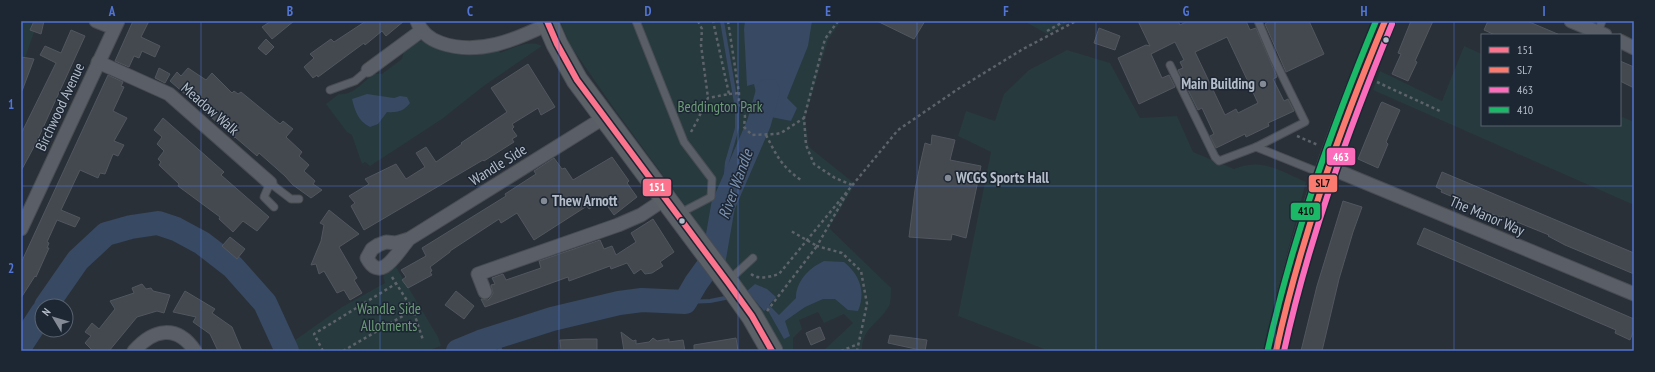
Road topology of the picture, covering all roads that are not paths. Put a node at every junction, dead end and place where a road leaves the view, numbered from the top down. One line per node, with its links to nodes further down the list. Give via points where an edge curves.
1 (96, 21): 7 (street)
2 (636, 21): 23 (lane, via 684,142 712,179 711,198 686,210)
3 (1258, 21): 17 (lane, via 1305,122)
4 (1385, 21): 18 (highway)
5 (1571, 21): 9 (street)
6 (548, 22): 8 (street, via 529,33 498,45 468,49 436,41); 16 (main road, via 577,80)
7 (116, 25): 12 (street, Birchwood Avenue)
8 (419, 26): 14 (street)
9 (1602, 30)
10 (1621, 42): 11 (street)
11 (1634, 48)
12 (98, 62): 19 (street, Meadow Walk, via 168,94); 24 (street, Birchwood Avenue)
13 (1170, 65): 17 (lane, via 1215,158 1219,161)
14 (368, 70): 15 (lane, via 355,81)
15 (330, 90)
16 (605, 117): 20 (main road); 25 (street, Wandle Side)
17 (1256, 147): 18 (lane)
18 (1326, 163): 29 (street, The Manor Way); 33 (highway)
19 (270, 183): 21 (lane, via 291,199); 22 (lane, via 264,197)
20 (665, 199): 23 (main road); 28 (street, via 641,215 618,225 474,275)
21 (300, 200)
22 (274, 207)
23 (678, 217): 27 (main road)
24 (21, 229)
25 (409, 239): 25 (street, Wandle Side, via 385,267 374,267 367,258 372,249 386,242 396,243)
26 (753, 258): 27 (lane)
27 (731, 288): 32 (main road, via 752,316)
28 (485, 292)
29 (1634, 294)
30 (192, 347): 31 (street, via 183,338 171,333 161,333 148,338)
31 (134, 351)
32 (772, 351)
33 (1276, 351)

